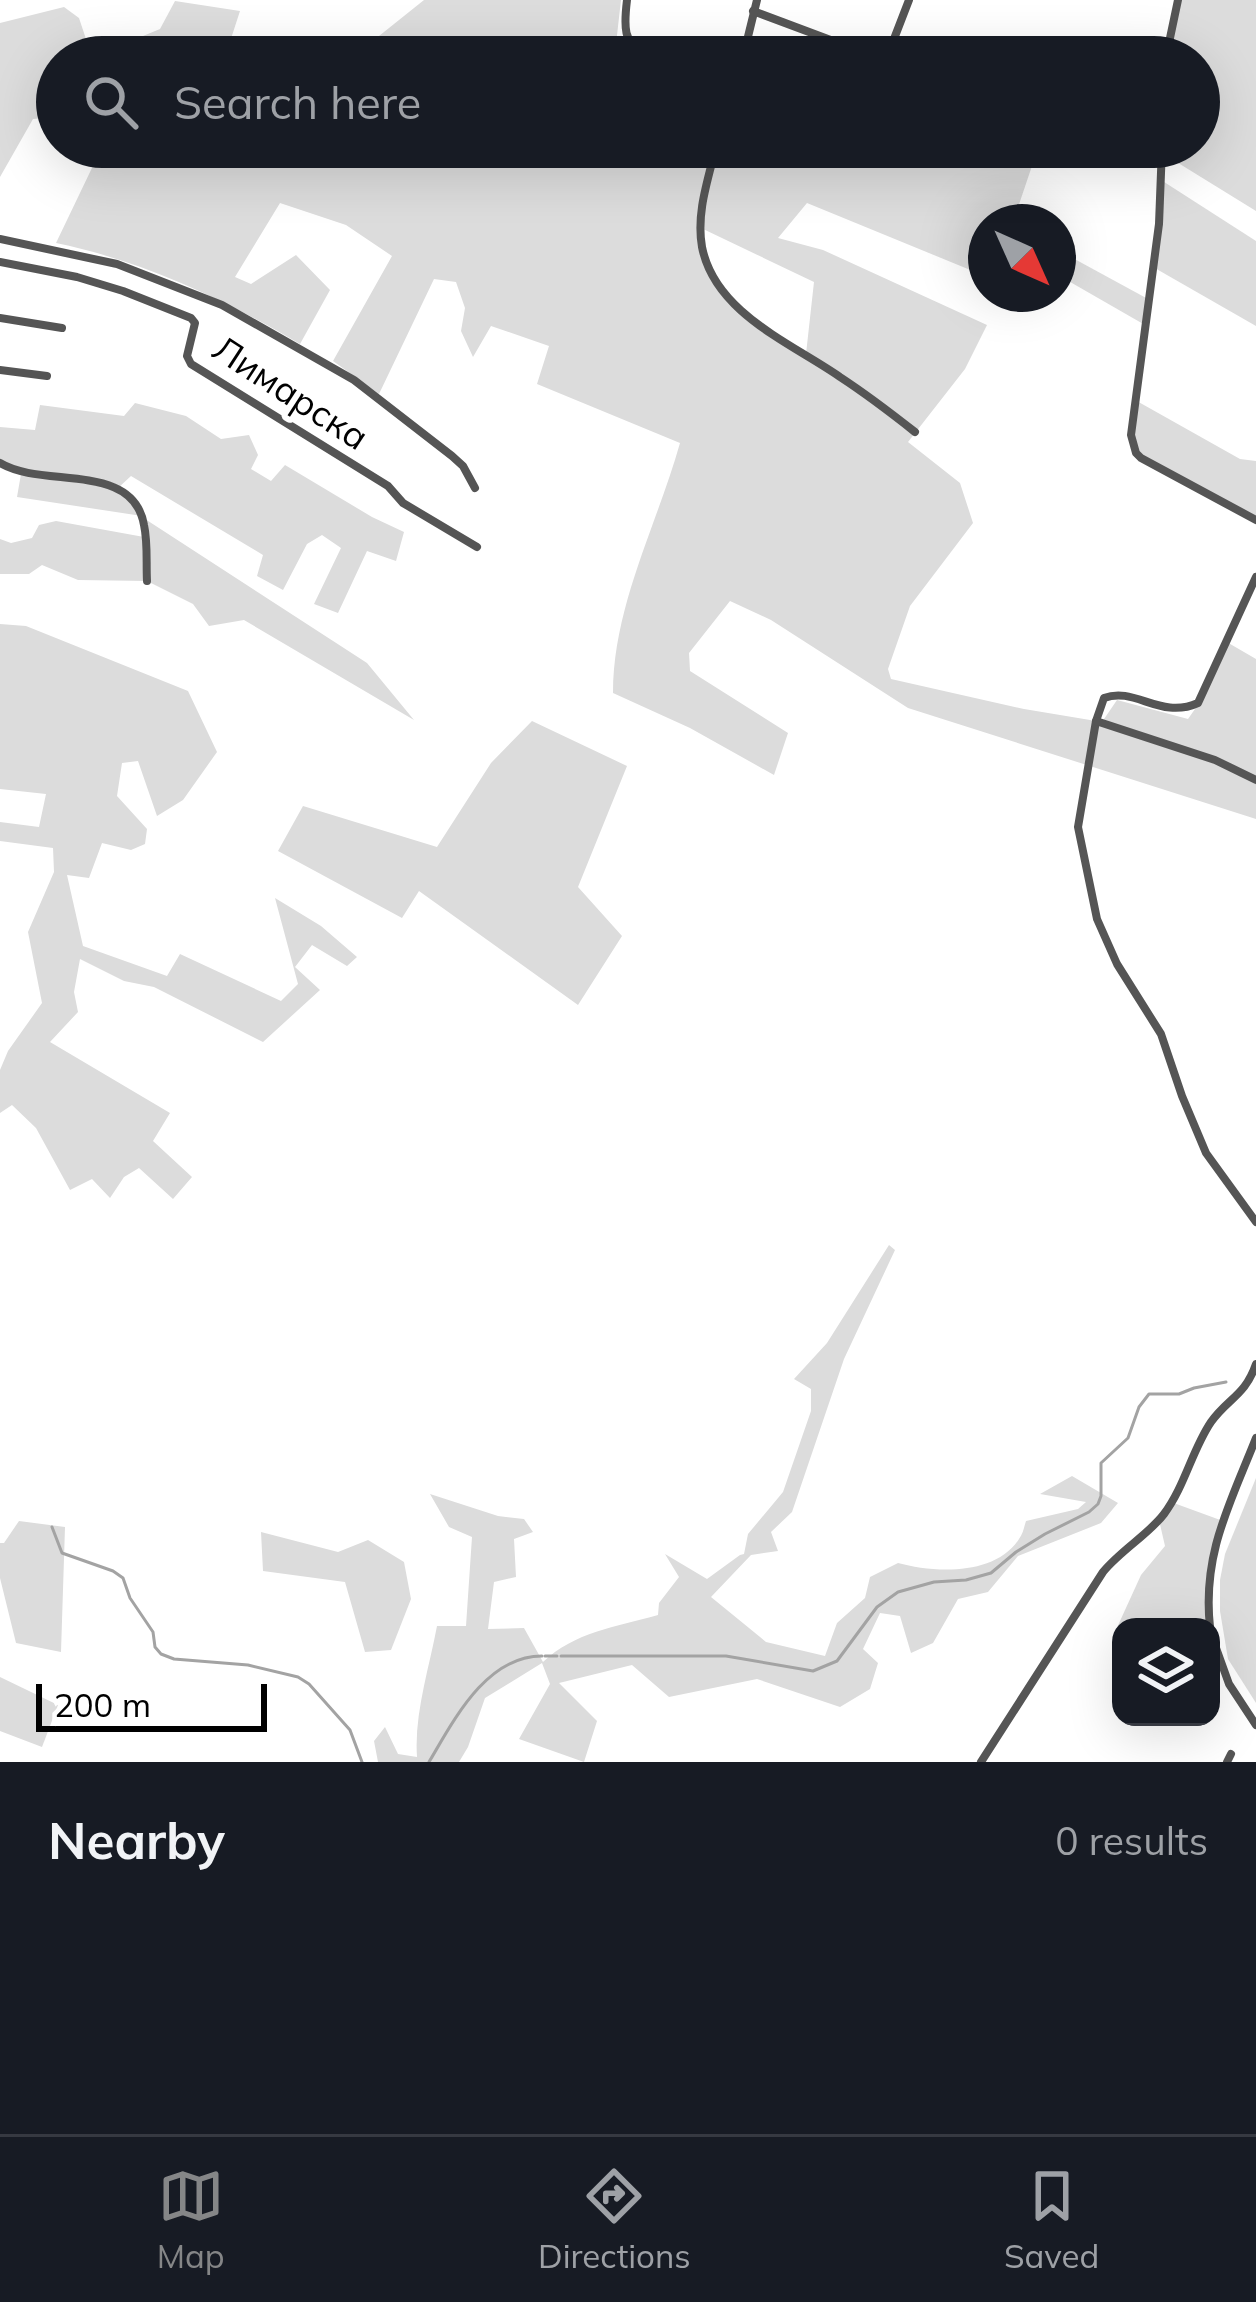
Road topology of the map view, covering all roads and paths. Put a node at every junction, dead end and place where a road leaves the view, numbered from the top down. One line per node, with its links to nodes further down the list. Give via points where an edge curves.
1 (627, 0): 6 (street)
2 (757, 0): 5 (street)
3 (909, 0): 9 (street)
4 (1178, 0): 10 (street)
5 (753, 11): 7 (street); 8 (street)
6 (627, 36)
7 (748, 36)
8 (820, 36)
9 (895, 36)
10 (1170, 36)
11 (711, 168): 19 (street, via 700,227 717,283 752,319)
12 (1161, 168): 22 (street, via 1131,435 1141,458)
13 (0, 239): 21 (street, via 117,263 245,316 354,380 452,456)
14 (0, 262): 23 (street, Лимарска, via 77,277 191,318 191,364)
15 (0, 318): 16 (street)
16 (62, 328)
17 (0, 370): 18 (street)
18 (47, 376)
19 (915, 432)
20 (0, 463): 25 (street, via 127,494 145,528)
21 (475, 488)
22 (1256, 520)
23 (477, 547)
24 (1256, 577): 26 (street, via 1198,703 1172,710 1112,694)
25 (147, 581)
26 (1096, 721): 27 (street); 28 (street, via 1078,827 1097,919 1161,1034 1206,1153)
27 (1256, 780)
28 (1256, 1222)
29 (1256, 1364): 34 (street, via 1213,1419 1166,1511 1103,1571)
30 (1256, 1438): 31 (street, via 1215,1544)
31 (1210, 1618)
32 (1220, 1658): 33 (street)
33 (1256, 1725)
34 (981, 1762)

